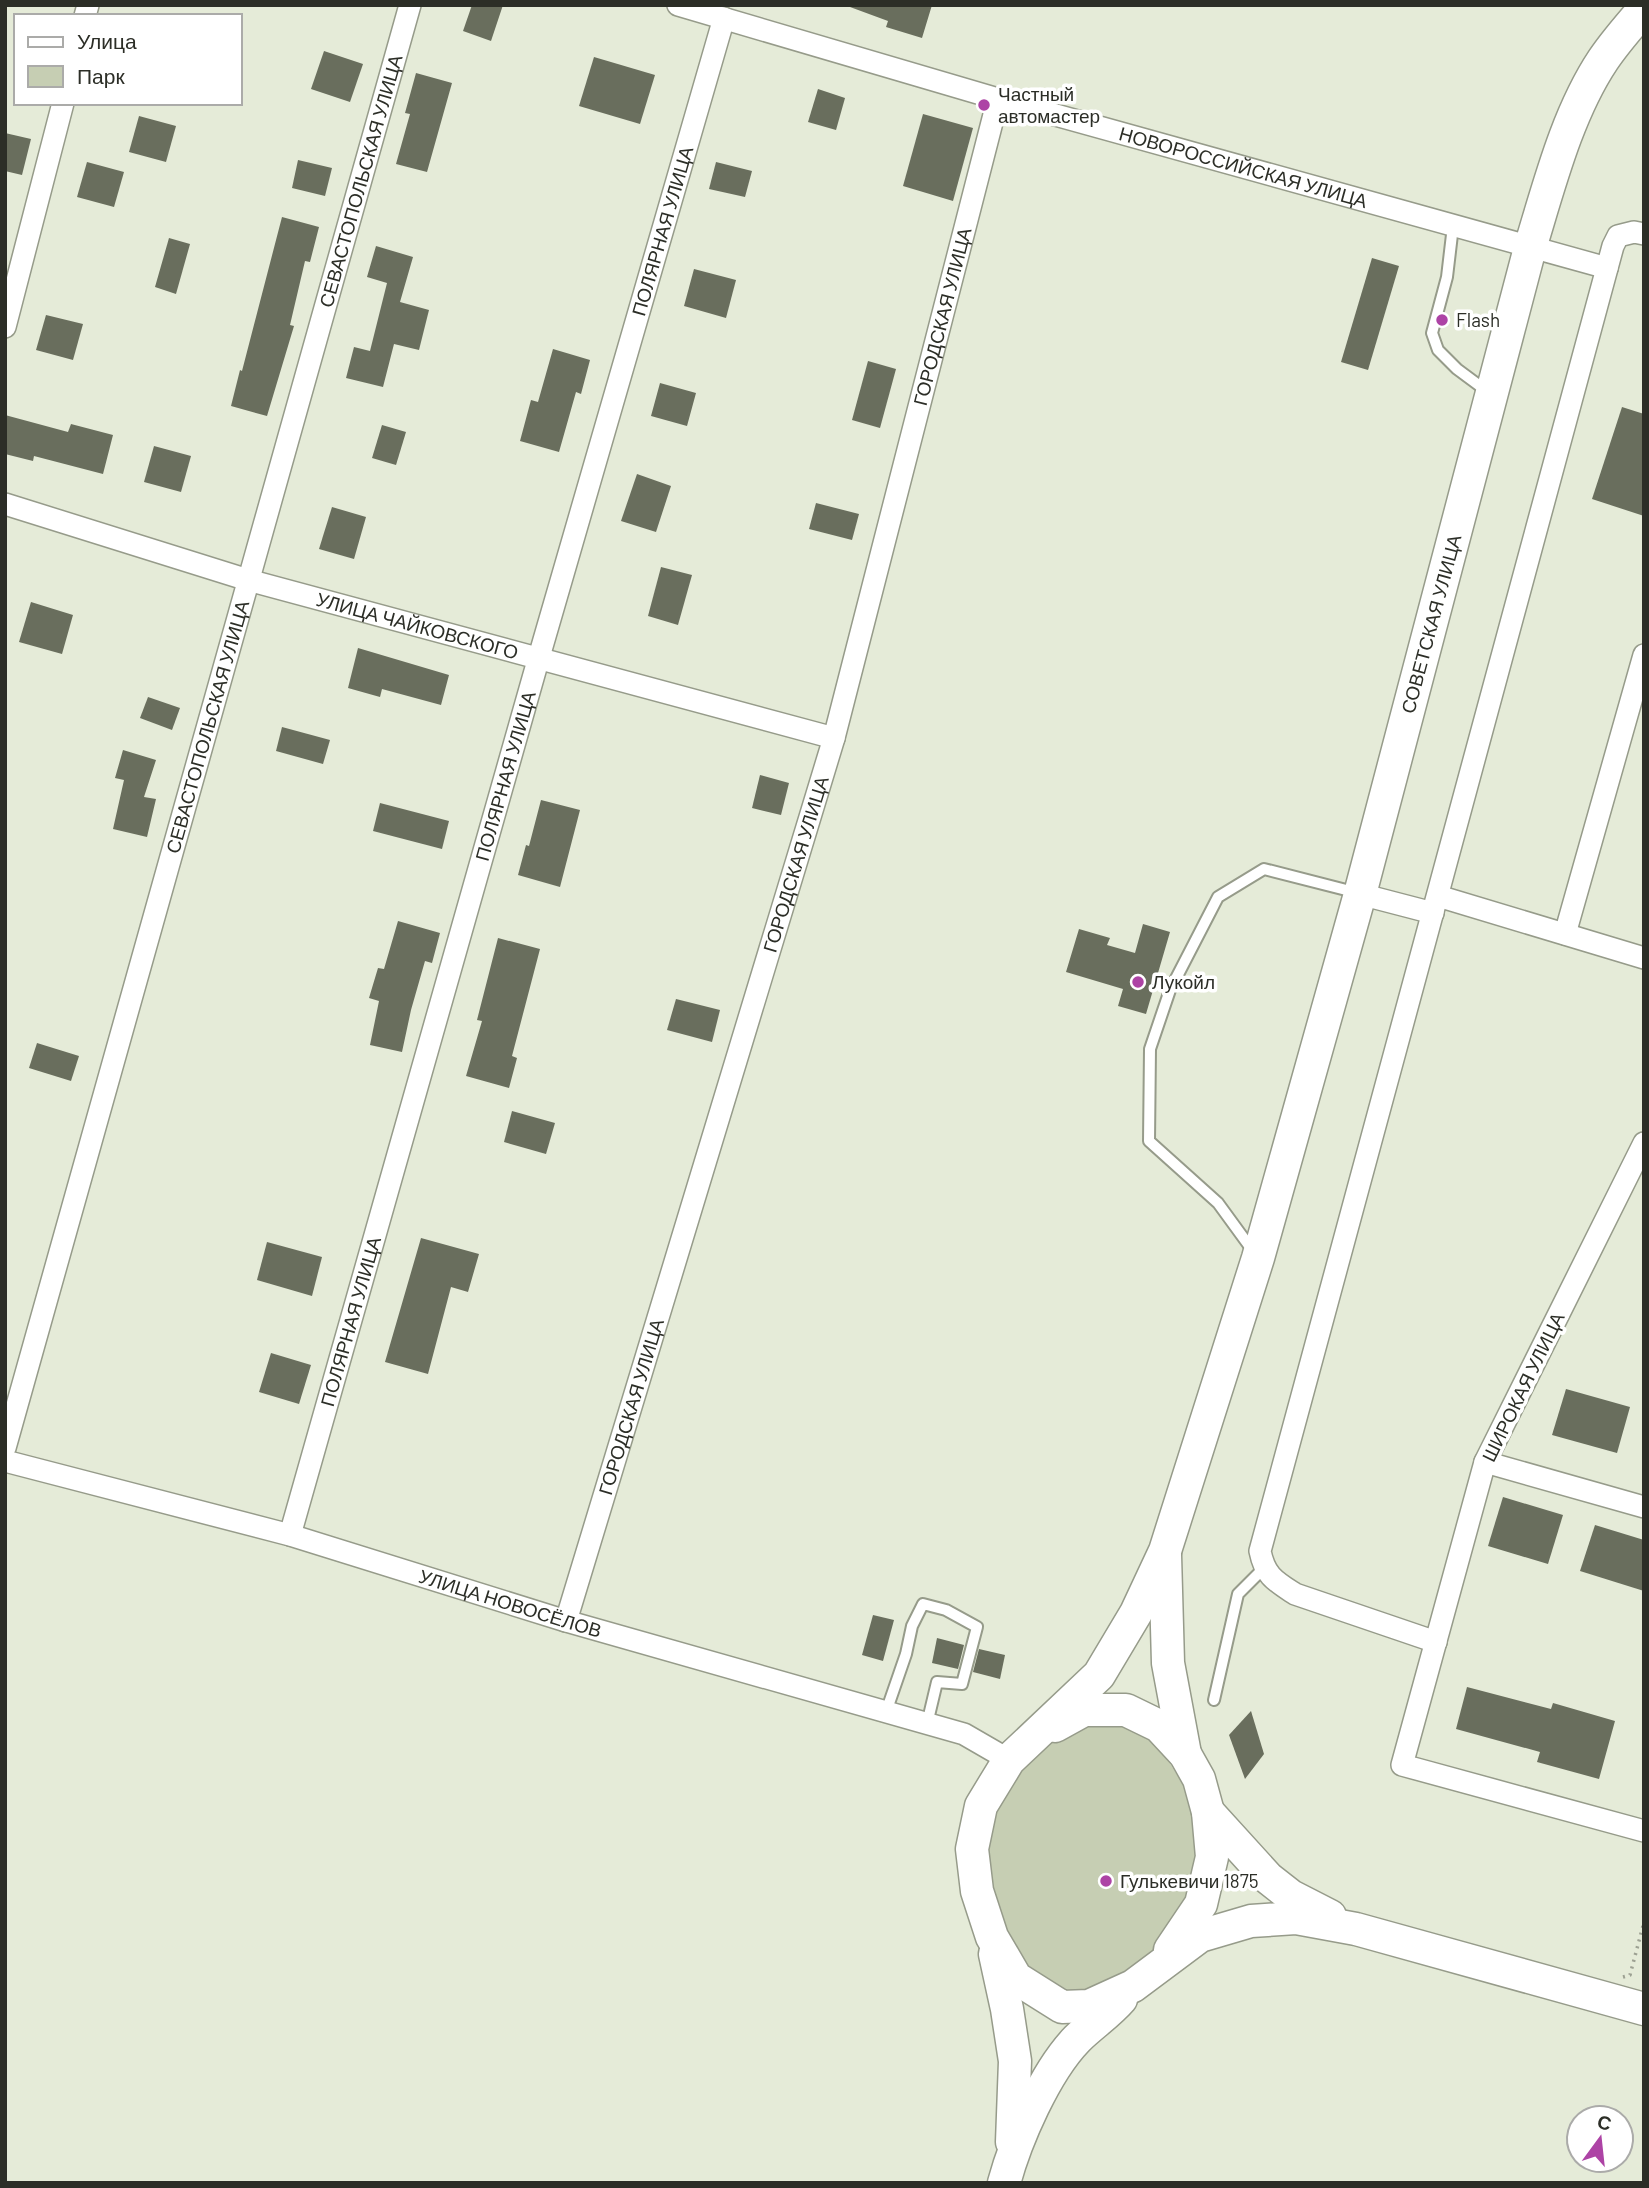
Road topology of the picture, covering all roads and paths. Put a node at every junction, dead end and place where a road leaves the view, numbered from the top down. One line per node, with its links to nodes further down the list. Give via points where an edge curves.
1 (410, 5): 14 (street, СЕВАСТОПОЛЬСКАЯ УЛИЦА)
2 (678, 5): 4 (street, НОВОРОССИЙСКАЯ УЛИЦА)
3 (1644, 9): 9 (main road, СОВЕТСКАЯ УЛИЦА, via 1602,61 1579,106)
4 (724, 18): 5 (street, НОВОРОССИЙСКАЯ УЛИЦА); 16 (street, ПОЛЯРНАЯ УЛИЦА)
5 (998, 99): 7 (street, НОВОРОССИЙСКАЯ УЛИЦА); 17 (street, ГОРОДСКАЯ УЛИЦА)
6 (62, 105): 11 (street)
7 (1453, 226): 9 (street, НОВОРОССИЙСКАЯ УЛИЦА); 12 (lane, via 1447,277 1432,333 1438,351)
8 (1644, 234): 10 (street, via 1618,236)
9 (1530, 248): 10 (street, НОВОРОССИЙСКАЯ УЛИЦА); 12 (main road, СОВЕТСКАЯ УЛИЦА)
10 (1607, 268): 19 (street)
11 (5, 327)
12 (1492, 395): 18 (main road, СОВЕТСКАЯ УЛИЦА)
13 (5, 504): 14 (street, УЛИЦА ЧАЙКОВСКОГО)
14 (248, 580): 16 (street, УЛИЦА ЧАЙКОВСКОГО); 24 (street, СЕВАСТОПОЛЬСКАЯ УЛИЦА)
15 (1644, 655): 20 (street)
16 (539, 657): 17 (street, УЛИЦА ЧАЙКОВСКОГО); 28 (street, ПОЛЯРНАЯ УЛИЦА)
17 (834, 738): 31 (street, ГОРОДСКАЯ УЛИЦА)
18 (1360, 894): 19 (street); 23 (main road, СОВЕТСКАЯ УЛИЦА); 23 (lane, via 1264,869 1218,897 1170,990 1150,1049 1149,1141 1218,1203)
19 (1435, 904): 20 (street); 30 (street, via 1260,1551)
20 (1565, 934): 21 (street)
21 (1644, 958)
22 (1644, 1143): 26 (street, ШИРОКАЯ УЛИЦА)
23 (1258, 1258): 29 (main road, СОВЕТСКАЯ УЛИЦА)
24 (5, 1448)
25 (5, 1461): 28 (street, УЛИЦА НОВОСЁЛОВ)
26 (1485, 1462): 27 (street); 32 (street, ШИРОКАЯ УЛИЦА)
27 (1644, 1507)
28 (290, 1535): 31 (street, УЛИЦА НОВОСЁЛОВ)
29 (1165, 1550): 36 (main road, via 1136,1614 1099,1675); 37 (main road, via 1168,1663)
30 (1264, 1568): 32 (street, via 1295,1594); 33 (lane, via 1238,1594)
31 (566, 1621): 34 (street, УЛИЦА НОВОСЁЛОВ)
32 (1436, 1642): 40 (street, ШИРОКАЯ УЛИЦА, via 1402,1765)
33 (1214, 1700)
34 (886, 1712): 35 (street, УЛИЦА НОВОСЁЛОВ); 35 (lane, via 923,1604 946,1610 977,1627 962,1684 937,1682)
35 (927, 1724): 38 (street, УЛИЦА НОВОСЁЛОВ, via 964,1734)
36 (1033, 1738): 37 (main road, via 1084,1710 1126,1710 1159,1726); 38 (main road)
37 (1185, 1754): 39 (main road)
38 (1009, 1760): 43 (main road, via 981,1806 972,1849 976,1892)
39 (1209, 1812): 42 (main road, via 1268,1878 1291,1896); 44 (main road, via 1212,1857 1201,1904)
40 (1644, 1831)
41 (1644, 1922): 45 (path, via 1630,1975)
42 (1356, 1929): 44 (main road, via 1296,1918 1251,1920 1200,1936); 47 (main road)
43 (992, 1937): 46 (main road, via 1016,1978 1062,2007 1089,2006); 48 (main road, via 1015,2061)
44 (1162, 1963): 46 (main road)
45 (1617, 1979)
46 (1133, 1986): 48 (main road, via 1075,2041 1046,2081)
47 (1644, 2009)
48 (1008, 2168)

